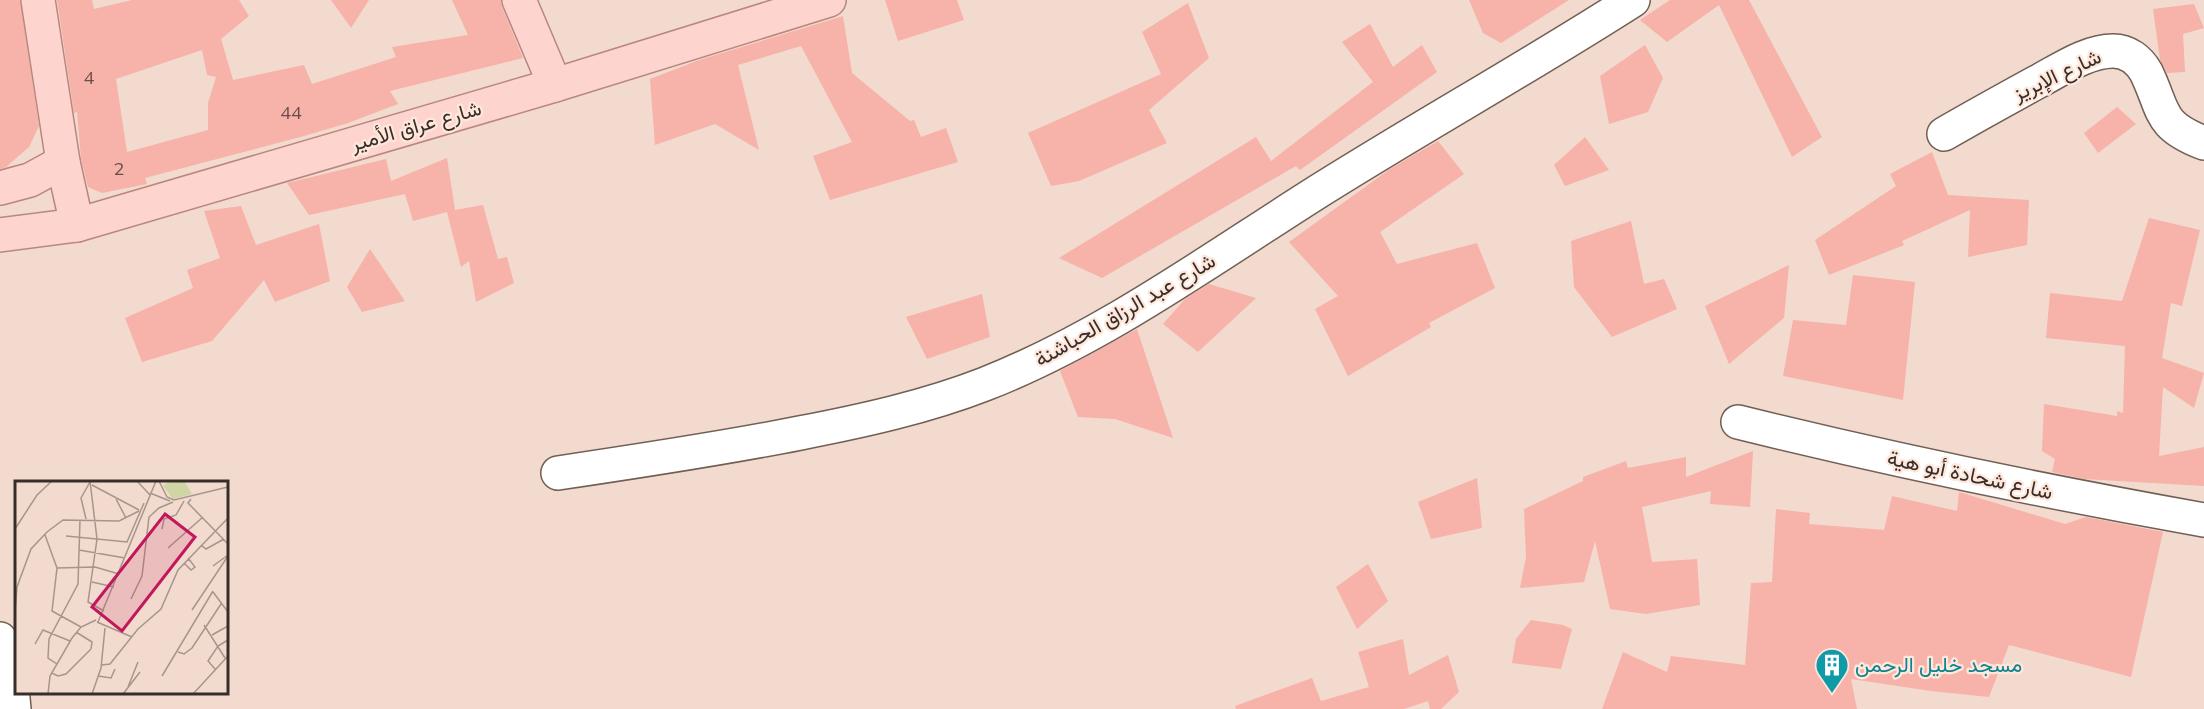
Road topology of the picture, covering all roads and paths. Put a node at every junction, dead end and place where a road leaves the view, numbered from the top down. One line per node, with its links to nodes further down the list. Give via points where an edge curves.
1 (38, 0): 8 (main road)
2 (519, 0): 5 (main road)
3 (1633, 0): 13 (street, شارع عبد الرزاق الحباشنة, via 1310,197 1214,261 1072,343 984,385 861,421 720,449)
4 (809, 3): 5 (main road, شارع عراق الأمير)
5 (555, 86): 10 (main road, شارع عراق الأمير)
6 (1944, 134): 7 (street, شارع الإبريز, via 2067,66 2091,55 2114,51 2140,63 2163,116 2173,128)
7 (2204, 143)
8 (63, 162): 9 (main road, via 30,180); 10 (main road)
9 (0, 189)
10 (77, 225): 11 (main road, شارع عراق الأمير)
11 (0, 235)
12 (1738, 422): 14 (street, شارع شحادة أبو هية, via 1876,456)
13 (558, 473)
14 (2204, 520)
15 (0, 639): 16 (street, via 10,667)
16 (14, 709)

